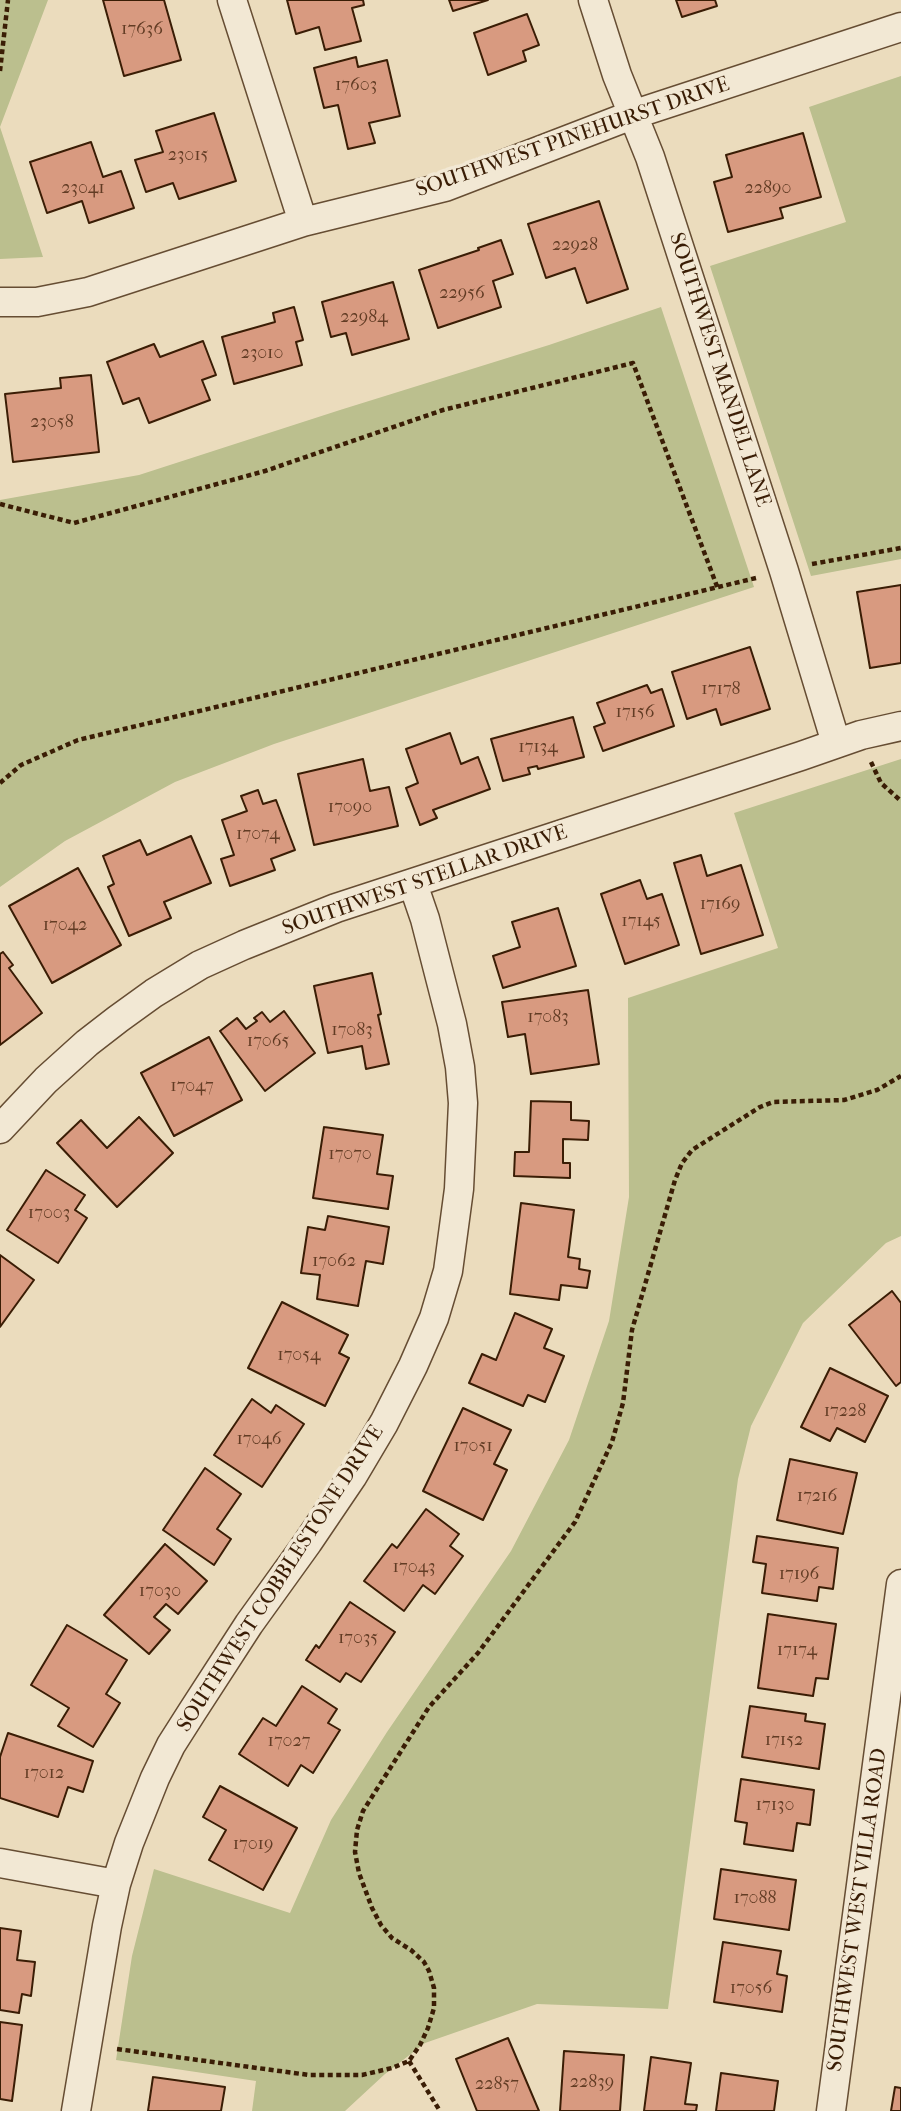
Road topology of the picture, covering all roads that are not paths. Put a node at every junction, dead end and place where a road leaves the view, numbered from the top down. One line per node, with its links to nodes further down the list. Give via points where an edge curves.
1 (232, 0): 5 (street)
2 (593, 0): 4 (street, SOUTHWEST MANDEL LANE)
3 (901, 27): 4 (street, SOUTHWEST PINEHURST DRIVE)
4 (632, 114): 5 (street, SOUTHWEST PINEHURST DRIVE, via 444,187); 8 (street, SOUTHWEST MANDEL LANE)
5 (303, 222): 6 (street, SOUTHWEST PINEHURST DRIVE, via 88,292 37,302)
6 (0, 302)
7 (901, 726): 8 (street, SOUTHWEST STELLAR DRIVE)
8 (848, 739): 9 (street, SOUTHWEST STELLAR DRIVE)
9 (413, 884): 10 (street, SOUTHWEST STELLAR DRIVE, via 284,927 200,965 87,1044); 13 (street, SOUTHWEST COBBLESTONE DRIVE, via 460,1067 459,1189 448,1271 434,1318 384,1423 172,1745)
10 (0, 1129)
11 (901, 1584): 15 (street, SOUTHWEST WEST VILLA ROAD)
12 (0, 1863): 13 (street)
13 (116, 1884): 14 (street, SOUTHWEST COBBLESTONE DRIVE)
14 (76, 2111)
15 (831, 2111)

